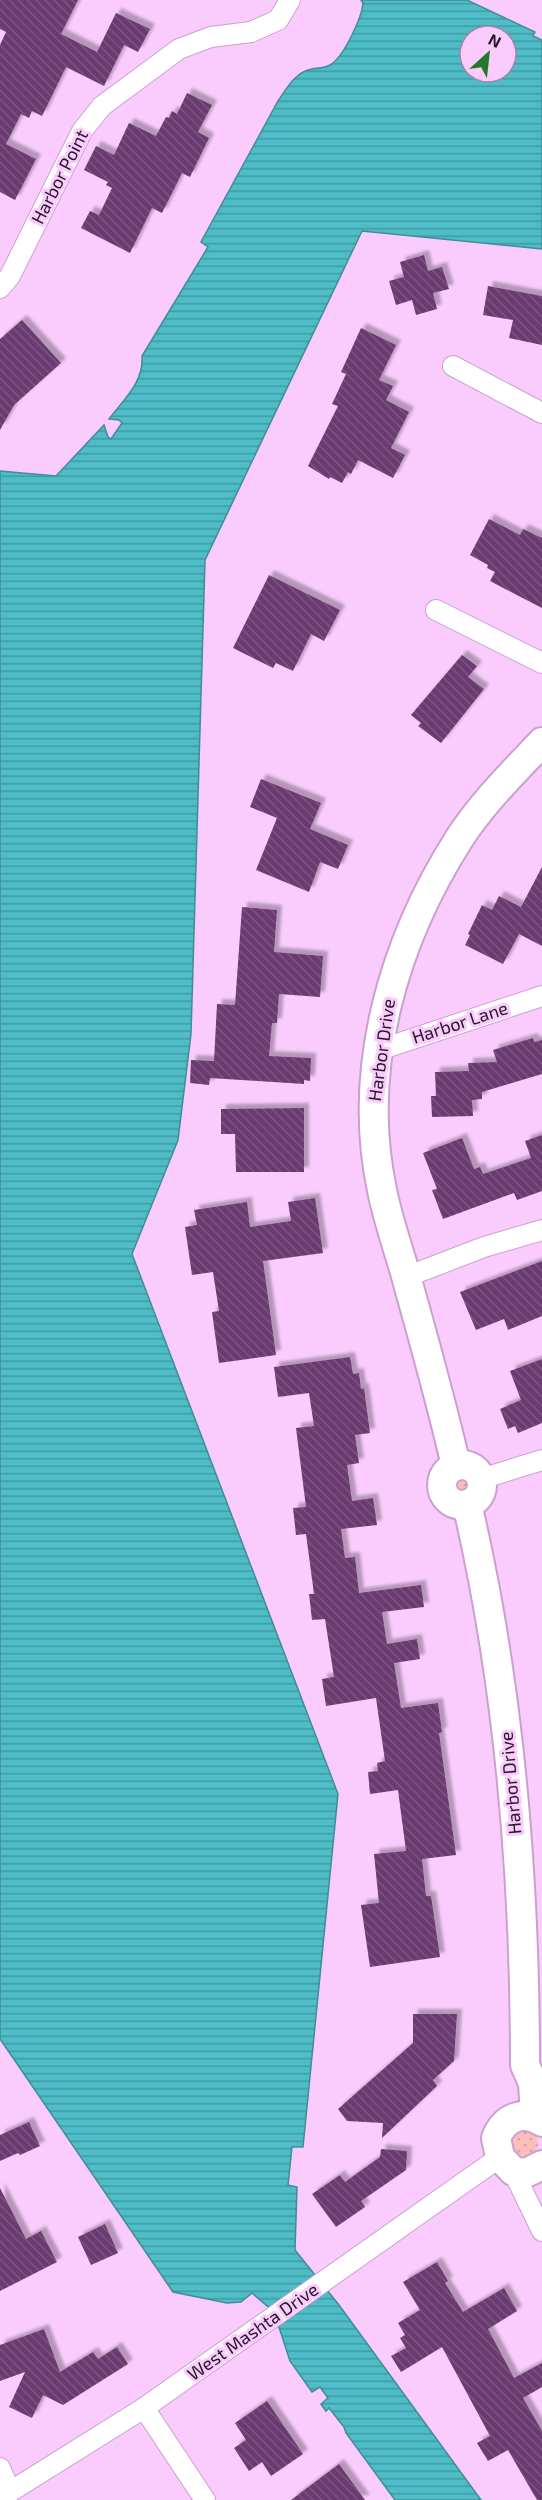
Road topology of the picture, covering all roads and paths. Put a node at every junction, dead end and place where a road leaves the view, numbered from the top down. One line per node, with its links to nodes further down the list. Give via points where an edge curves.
1 (290, 0): 2 (street, Harbor Point, via 278,21 251,32 211,37 178,49 102,106 82,131 10,276)
2 (0, 288)
3 (453, 366): 4 (street)
4 (542, 412)
5 (436, 610): 6 (street)
6 (542, 663)
7 (542, 742): 9 (street, Harbor Drive, via 488,800 441,870 406,943 390,988)
8 (542, 996): 9 (street, Harbor Lane)
9 (379, 1050): 11 (street, Harbor Drive, via 374,1132 381,1189)
10 (542, 1230): 11 (street)
11 (406, 1277): 13 (street, Harbor Drive)
12 (542, 1460): 13 (street)
13 (469, 1472): 14 (street, Harbor Drive, via 448,1471 443,1491 453,1503 467,1504 497,1664 521,1906)
14 (525, 2065): 15 (street, Harbor Drive, via 533,2083); 16 (street, Harbor Drive, via 516,2082)
15 (538, 2120): 16 (street, via 525,2115)
16 (507, 2121): 17 (street, Harbor Drive, via 496,2138)
17 (506, 2164): 18 (street, via 526,2173); 19 (street); 20 (street, West Mashta Drive, via 256,2328)
18 (542, 2165)
19 (542, 2231)
20 (144, 2408): 22 (street, West Mashta Drive); 23 (street)
21 (0, 2468): 22 (street)
22 (5, 2495)
23 (205, 2500)

